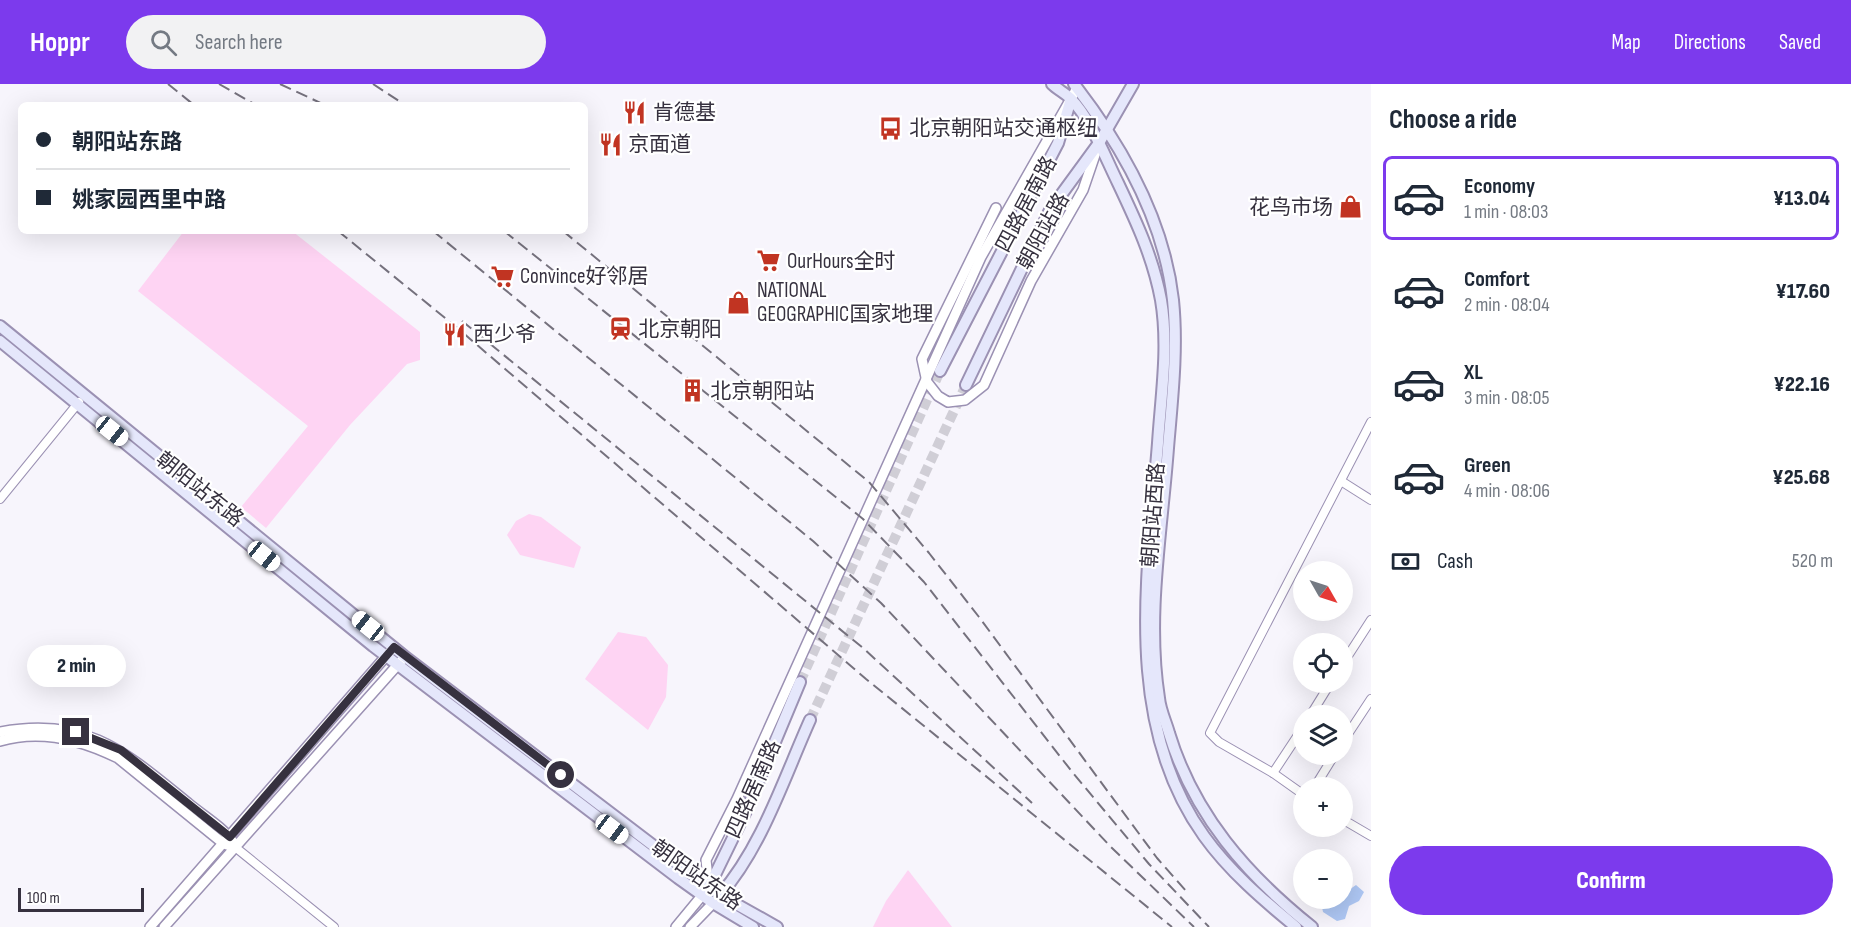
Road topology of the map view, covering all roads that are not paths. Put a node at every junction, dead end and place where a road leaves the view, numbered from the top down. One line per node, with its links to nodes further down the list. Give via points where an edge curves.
1 (1052, 84): 4 (main road, 朝阳站西路)
2 (1133, 84): 5 (main road, 朝阳站路)
3 (1077, 85): 4 (street); 5 (main road, 朝阳站西路)
4 (1071, 99): 6 (main road, 朝阳站西路); 10 (main road, 四路居南路, via 1058,143); 34 (street, via 981,257 706,860)
5 (1107, 127): 6 (main road, 朝阳站路); 44 (main road, 朝阳站西路, via 1151,212 1173,299 1174,345 1155,614 1159,699 1185,778 1214,828 1269,892)
6 (1099, 143): 7 (street, via 1083,190 1031,281 984,385 965,400 948,402 927,382 922,359); 11 (main road, 朝阳站路, via 1050,210); 43 (main road, 朝阳站西路, via 1150,251 1165,341 1145,614 1146,658 1157,730 1182,795 1204,835 1260,897)
7 (996, 208)
8 (0, 326): 12 (main road, 朝阳站东路)
9 (0, 341): 12 (main road, 朝阳站东路)
10 (940, 370)
11 (966, 385)
12 (81, 399): 15 (street); 19 (main road, 朝阳站东路)
13 (1371, 422): 14 (street)
14 (1341, 481): 16 (street); 28 (street, via 1210,733)
15 (0, 499)
16 (1371, 500)
17 (1371, 620): 18 (street)
18 (1353, 647)
19 (390, 652): 20 (main road, 朝阳站东路); 32 (street)
20 (401, 660): 33 (street); 34 (main road, 朝阳站东路)
21 (800, 682): 34 (main road, 四路居南路, via 747,809)
22 (1371, 699): 24 (street)
23 (810, 720): 35 (main road, 四路居南路, via 763,825 732,881)
24 (1353, 726)
25 (0, 732): 32 (street, via 54,728 102,741 134,759)
26 (0, 741): 32 (street, via 56,737 99,748 118,758)
27 (1293, 743): 28 (street)
28 (1273, 773): 29 (street)
29 (1293, 787)
30 (1353, 825): 31 (street)
31 (1371, 836)
32 (227, 841): 33 (street); 36 (street)
33 (235, 847): 37 (street); 38 (street)
34 (706, 891): 35 (main road, 朝阳站东路); 39 (street)
35 (717, 899): 40 (street); 41 (main road, 朝阳站东路); 42 (main road, 朝阳站东路)
36 (150, 927)
37 (164, 927)
38 (334, 927)
39 (676, 927)
40 (690, 927)
41 (753, 927)
42 (777, 927)
43 (1296, 927)
44 (1312, 927)

